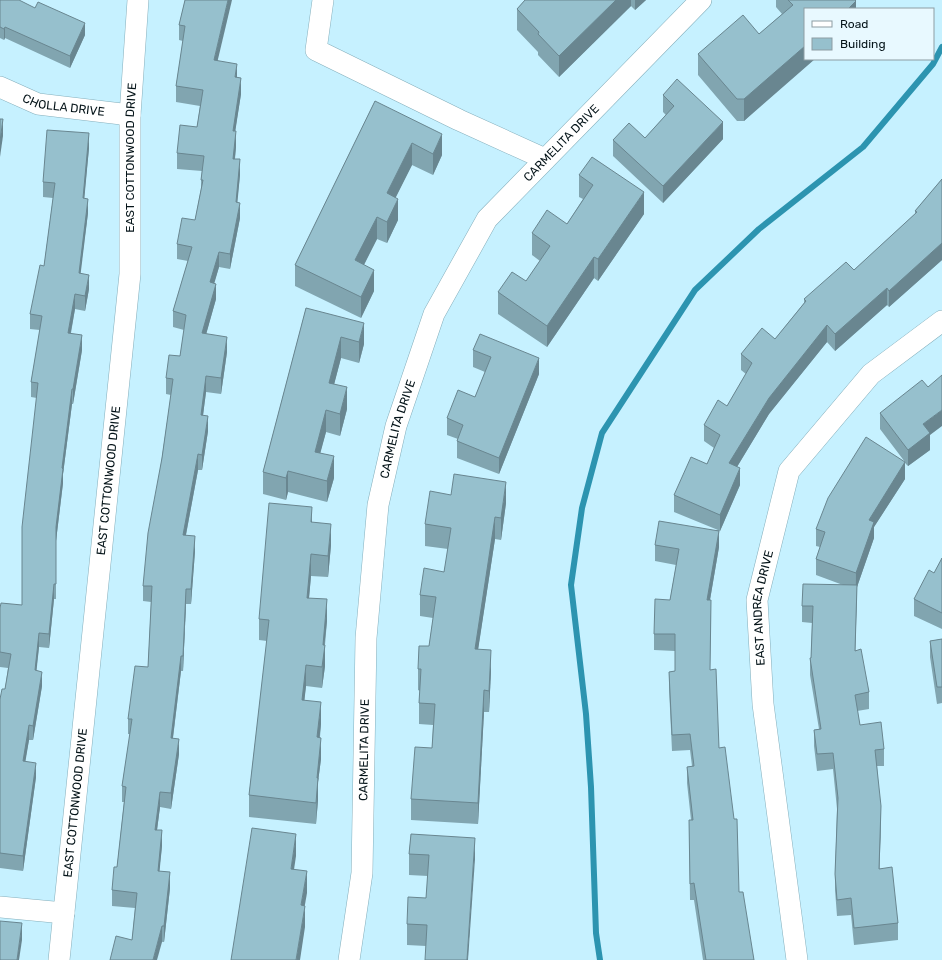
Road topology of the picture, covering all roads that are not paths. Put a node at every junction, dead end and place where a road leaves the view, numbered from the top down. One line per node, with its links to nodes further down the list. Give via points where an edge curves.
1 (138, 0): 5 (street, EAST COTTONWOOD DRIVE)
2 (322, 0): 6 (street, via 316,50)
3 (701, 0): 6 (street, CARMELITA DRIVE)
4 (0, 87): 5 (street, CHOLLA DRIVE, via 38,104)
5 (130, 114): 9 (street, EAST COTTONWOOD DRIVE, via 130,274)
6 (545, 159): 11 (street, CARMELITA DRIVE, via 487,219 434,314 396,426 378,505 366,638 362,873)
7 (942, 322): 12 (street, EAST ANDREA DRIVE, via 871,374 789,471 757,600 763,704)
8 (0, 907): 9 (street)
9 (64, 913): 10 (street, EAST COTTONWOOD DRIVE)
10 (59, 960)
11 (349, 960)
12 (797, 960)

